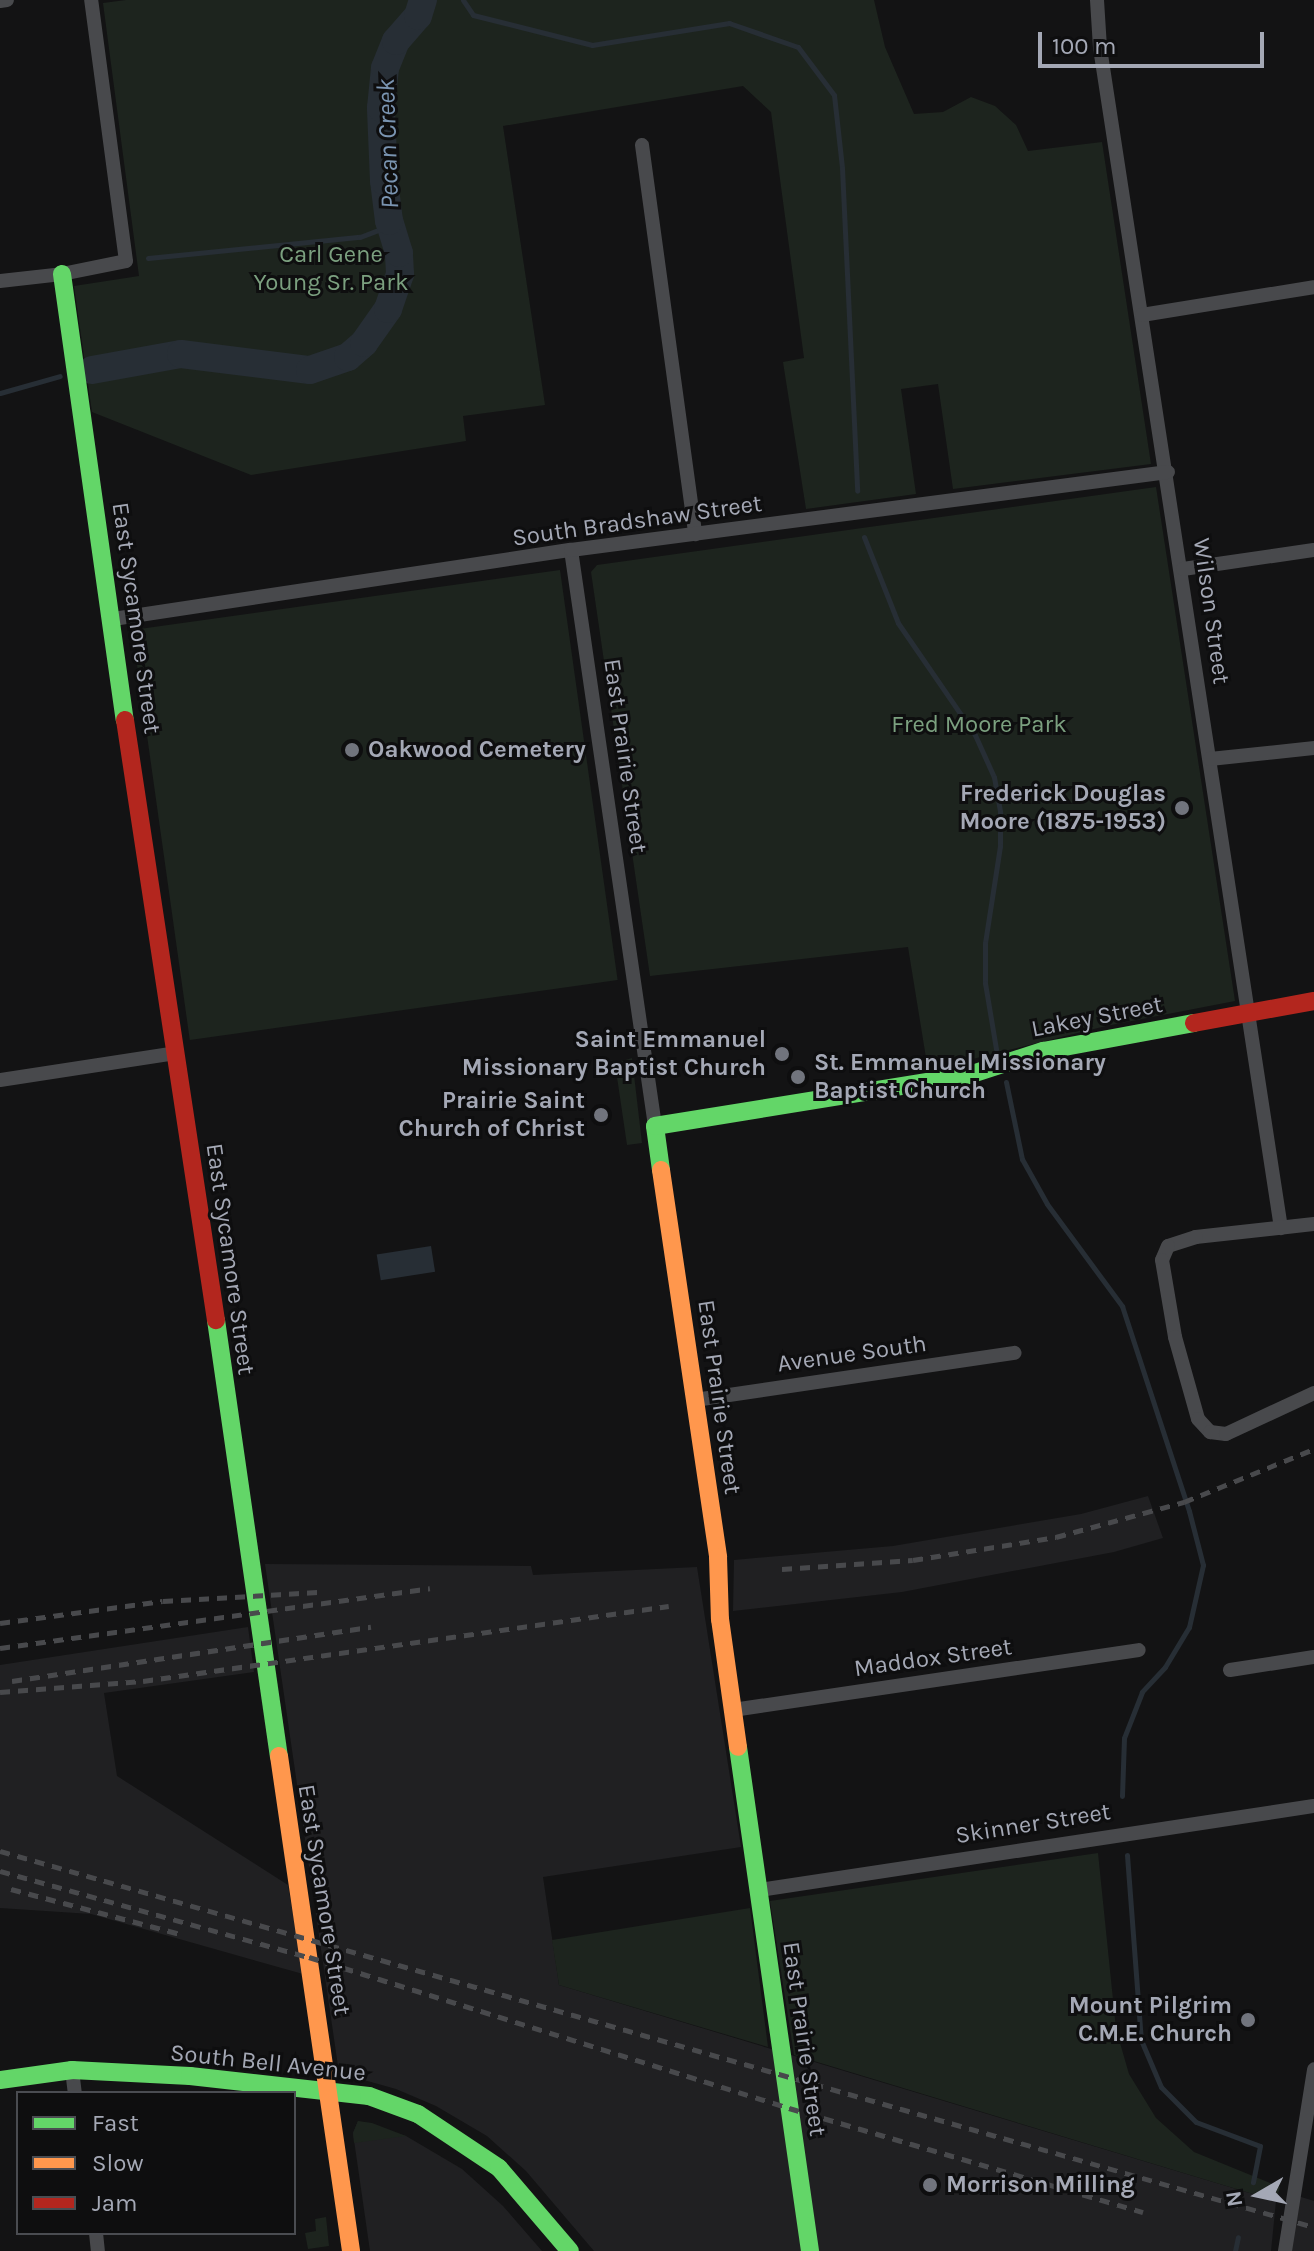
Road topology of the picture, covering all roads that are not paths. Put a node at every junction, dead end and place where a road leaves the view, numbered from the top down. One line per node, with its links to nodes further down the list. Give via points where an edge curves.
1 (7, 0): 4 (street)
2 (91, 0): 6 (street, via 126,261)
3 (1097, 0): 9 (street, Wilson Street)
4 (0, 1)
5 (642, 145): 11 (street)
6 (62, 274): 7 (street); 15 (street, East Sycamore Street)
7 (0, 281)
8 (1314, 287): 9 (street)
9 (1142, 315): 10 (street, Wilson Street)
10 (1168, 472): 11 (street, South Bradshaw Street); 14 (street, Wilson Street)
11 (695, 534): 12 (street, South Bradshaw Street)
12 (571, 550): 15 (street, South Bradshaw Street); 22 (street, East Prairie Street)
13 (1314, 550): 14 (street)
14 (1183, 569): 17 (street, Wilson Street)
15 (113, 619): 20 (street, East Sycamore Street)
16 (1314, 748): 17 (street)
17 (1210, 759): 19 (street, Wilson Street)
18 (1314, 1001): 19 (street, Lakey Street)
19 (1249, 1013): 22 (street, Lakey Street, via 1043,1051 969,1075); 24 (street, Wilson Street)
20 (177, 1053): 21 (street); 37 (street, East Sycamore Street)
21 (0, 1080)
22 (655, 1126): 27 (street, East Prairie Street)
23 (1314, 1224): 24 (street)
24 (1281, 1228): 26 (street, via 1196,1237 1168,1246 1162,1260 1175,1337 1198,1419 1210,1432 1226,1434)
25 (1015, 1353): 27 (street, Avenue South)
26 (1314, 1393)
27 (695, 1400): 31 (street, East Prairie Street)
28 (1139, 1650): 31 (street, Maddox Street)
29 (1314, 1657): 30 (street)
30 (1230, 1670)
31 (733, 1710): 33 (street, East Prairie Street)
32 (1314, 1806): 33 (street, Skinner Street)
33 (759, 1890): 42 (street, East Prairie Street)
34 (1314, 2069): 39 (street)
35 (72, 2070): 36 (street, South Bell Avenue); 37 (street, South Bell Avenue); 38 (street)
36 (0, 2080)
37 (328, 2089): 40 (street, East Sycamore Street); 41 (street, South Bell Avenue, via 369,2096 418,2114 460,2139 499,2168)
38 (75, 2091)
39 (1307, 2146): 43 (street)
40 (351, 2251)
41 (570, 2251)
42 (810, 2251)
43 (1285, 2251)

